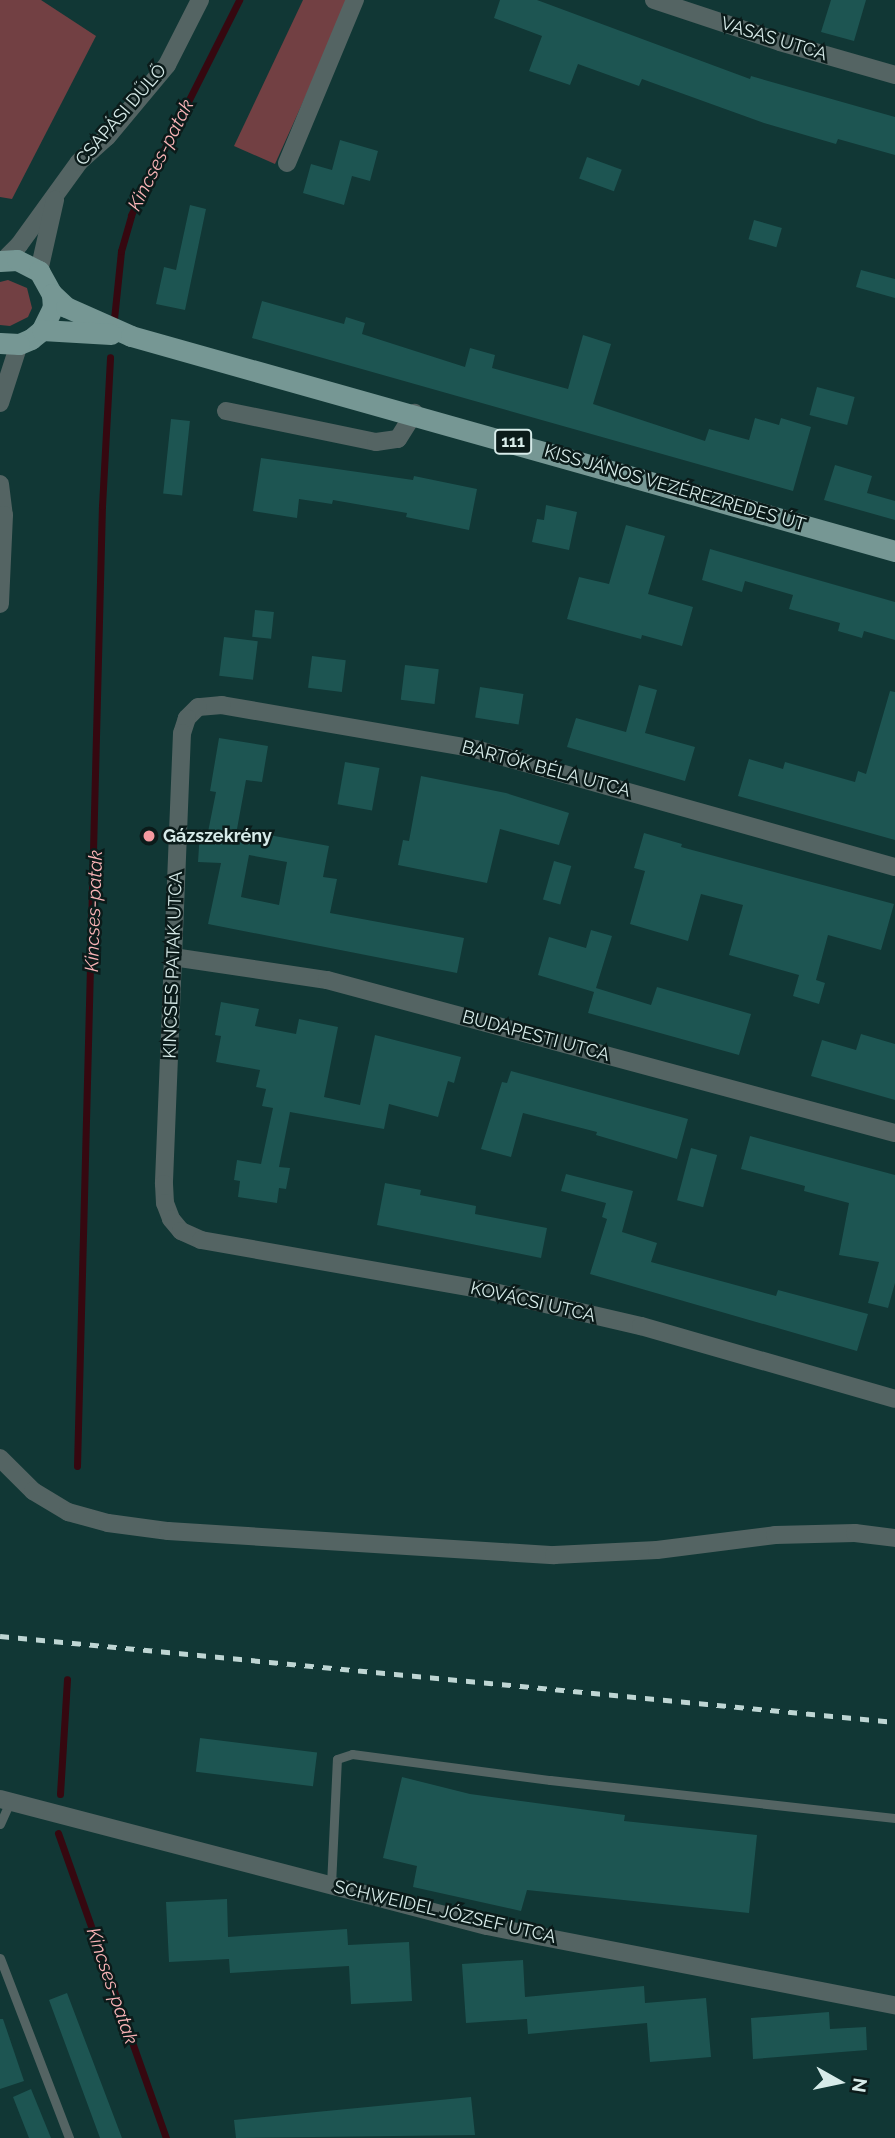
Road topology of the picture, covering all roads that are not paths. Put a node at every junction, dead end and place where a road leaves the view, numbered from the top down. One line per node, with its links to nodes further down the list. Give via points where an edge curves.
1 (200, 0): 6 (street, CSAPÁSI DŰLŐ, via 167,65)
2 (355, 0): 5 (street)
3 (654, 0): 4 (street, VASAS UTCA)
4 (895, 75)
5 (287, 163)
6 (57, 190): 7 (street, CSAPÁSI DŰLŐ, via 19,245); 8 (street, CSAPÁSI DŰLŐ)
7 (2, 261): 8 (main road, via 17,260)
8 (39, 271): 9 (main road, 111)
9 (52, 294): 10 (main road, KISS JÁNOS VEZÉREZREDES ÚT / 111); 11 (main road)
10 (88, 326): 11 (main road, KISS JÁNOS VEZÉREZREDES ÚT / 111); 15 (main road, KISS JÁNOS VEZÉREZREDES ÚT / 111)
11 (42, 330): 12 (main road)
12 (9, 343): 13 (street)
13 (0, 403)
14 (226, 411): 15 (street, via 376,442 398,439)
15 (414, 413): 17 (main road, KISS JÁNOS VEZÉREZREDES ÚT / 111)
16 (0, 484): 18 (street, via 4,515)
17 (895, 551)
18 (0, 604)
19 (192, 713): 20 (street, BARTÓK BÉLA UTCA, via 204,705 222,705 476,749); 21 (street, KINCSES PATAK UTCA, via 182,733)
20 (895, 867)
21 (173, 957): 22 (street, BUDAPESTI UTCA, via 327,980); 23 (street, KINCSES PATAK UTCA, via 164,1184)
22 (895, 1133)
23 (171, 1219): 24 (street, KOVÁCSI UTCA, via 181,1231 201,1240 490,1291 641,1326)
24 (895, 1399)
25 (0, 1458): 26 (street, via 33,1491 68,1512 167,1531 554,1555 644,1551 795,1534)
26 (895, 1538)
27 (5, 1801): 29 (lane); 30 (street, SCHWEIDEL JÓZSEF UTCA)
28 (895, 1818): 30 (lane, via 352,1754 337,1759)
29 (0, 1825)
30 (331, 1885): 32 (street, SCHWEIDEL JÓZSEF UTCA, via 487,1926)
31 (0, 1958): 33 (lane)
32 (895, 2004)
33 (69, 2138)

